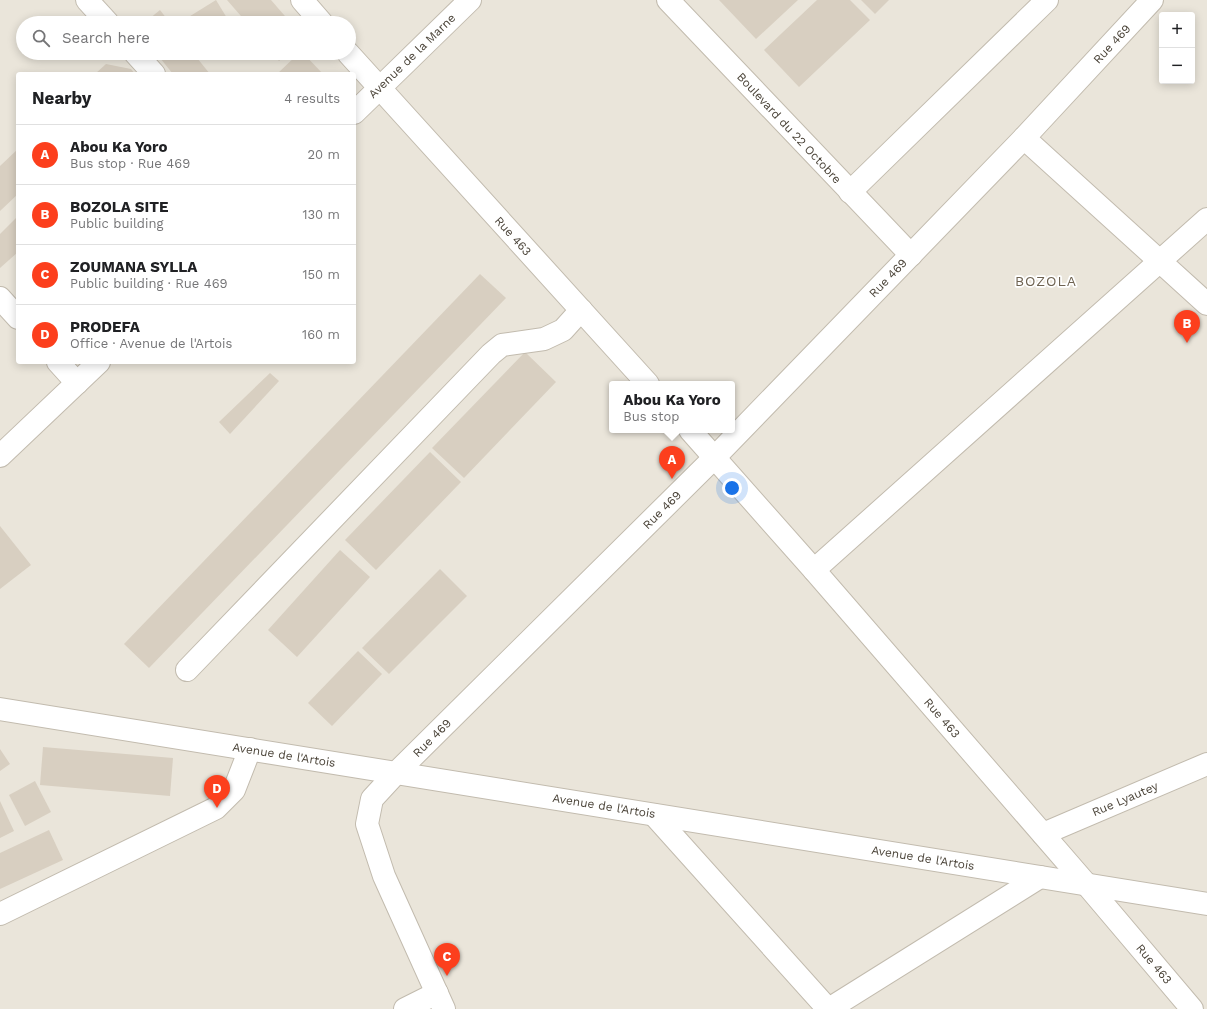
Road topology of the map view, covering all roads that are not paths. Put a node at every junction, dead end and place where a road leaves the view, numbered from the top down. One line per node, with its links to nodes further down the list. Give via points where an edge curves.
1 (87, 0): 7 (street)
2 (302, 0): 8 (street)
3 (470, 0): 12 (street, Avenue de la Marne)
4 (668, 0): 15 (street, Boulevard du 22 Octobre)
5 (1047, 0): 15 (street)
6 (1152, 0): 14 (street, Rue 469)
7 (102, 16)
8 (316, 16)
9 (141, 60): 11 (street)
10 (354, 60): 12 (street, Rue 463)
11 (152, 72)
12 (378, 88): 13 (street, Avenue de la Marne); 21 (street, Rue 463)
13 (356, 111)
14 (1024, 138): 17 (street, Rue 469); 18 (street)
15 (850, 192): 17 (street, Boulevard du 22 Octobre)
16 (1207, 219): 18 (street)
17 (911, 255): 29 (street, Rue 469)
18 (1159, 261): 20 (street); 30 (street)
19 (0, 298): 22 (street)
20 (1207, 304)
21 (581, 310): 25 (street, Rue 463); 31 (street, via 563,330 544,339 502,345 491,354)
22 (16, 316)
23 (60, 364): 26 (street)
24 (97, 364): 26 (street)
25 (645, 381)
26 (77, 383): 28 (street)
27 (693, 433): 29 (street, Rue 463)
28 (0, 456)
29 (715, 457): 30 (street, Rue 463); 35 (street, Rue 469)
30 (814, 570): 37 (street, Rue 463)
31 (188, 670)
32 (0, 709): 33 (street, Avenue de l'Artois)
33 (250, 749): 35 (street, Avenue de l'Artois); 41 (street, via 234,790 216,808)
34 (1207, 764): 37 (street, Rue Lyautey)
35 (396, 773): 36 (street, Avenue de l'Artois); 42 (street, Rue 469, via 372,799 367,824 384,876)
36 (654, 815): 38 (street, Avenue de l'Artois); 44 (street)
37 (1043, 834): 39 (street, Rue 463)
38 (1040, 877): 39 (street, Avenue de l'Artois); 44 (street)
39 (1087, 885): 40 (street, Avenue de l'Artois); 45 (street, Rue 463)
40 (1207, 904)
41 (0, 914)
42 (440, 1001): 43 (street)
43 (405, 1009)
44 (828, 1009)
45 (1192, 1009)

